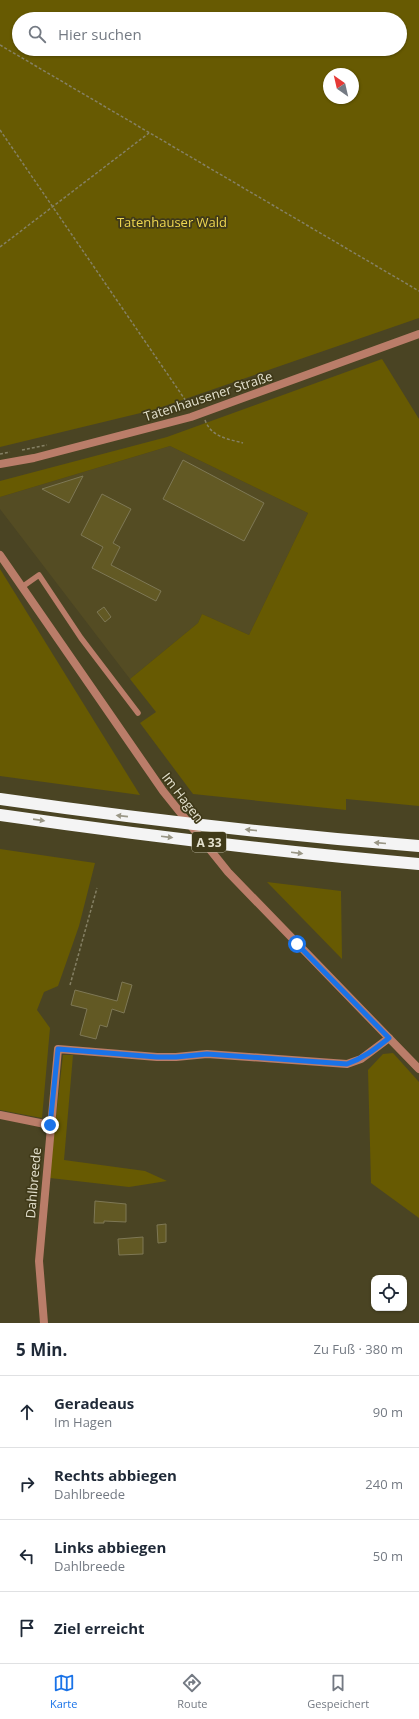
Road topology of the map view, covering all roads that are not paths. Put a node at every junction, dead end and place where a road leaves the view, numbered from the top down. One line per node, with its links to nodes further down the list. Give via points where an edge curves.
1 (419, 334): 2 (street, Tatenhausener Straße, via 203,412 137,432)
2 (0, 464)
3 (0, 555): 4 (street, Im Hagen)
4 (22, 587): 5 (lane, via 39,576 81,638); 10 (street, Im Hagen, via 163,791 228,872)
5 (138, 713)
6 (0, 800): 8 (highway, A 33, one-way to 6, via 324,838)
7 (0, 815): 9 (highway, A 33, one-way to 9, via 320,856)
8 (419, 846)
9 (419, 864)
10 (389, 1038): 11 (street, Im Hagen); 13 (street, Dahlbreede, via 361,1059 347,1064 207,1054 157,1057 58,1049)
11 (419, 1069)
12 (0, 1115): 13 (street)
13 (50, 1125): 14 (street, Dahlbreede, via 39,1261)
14 (44, 1323)

